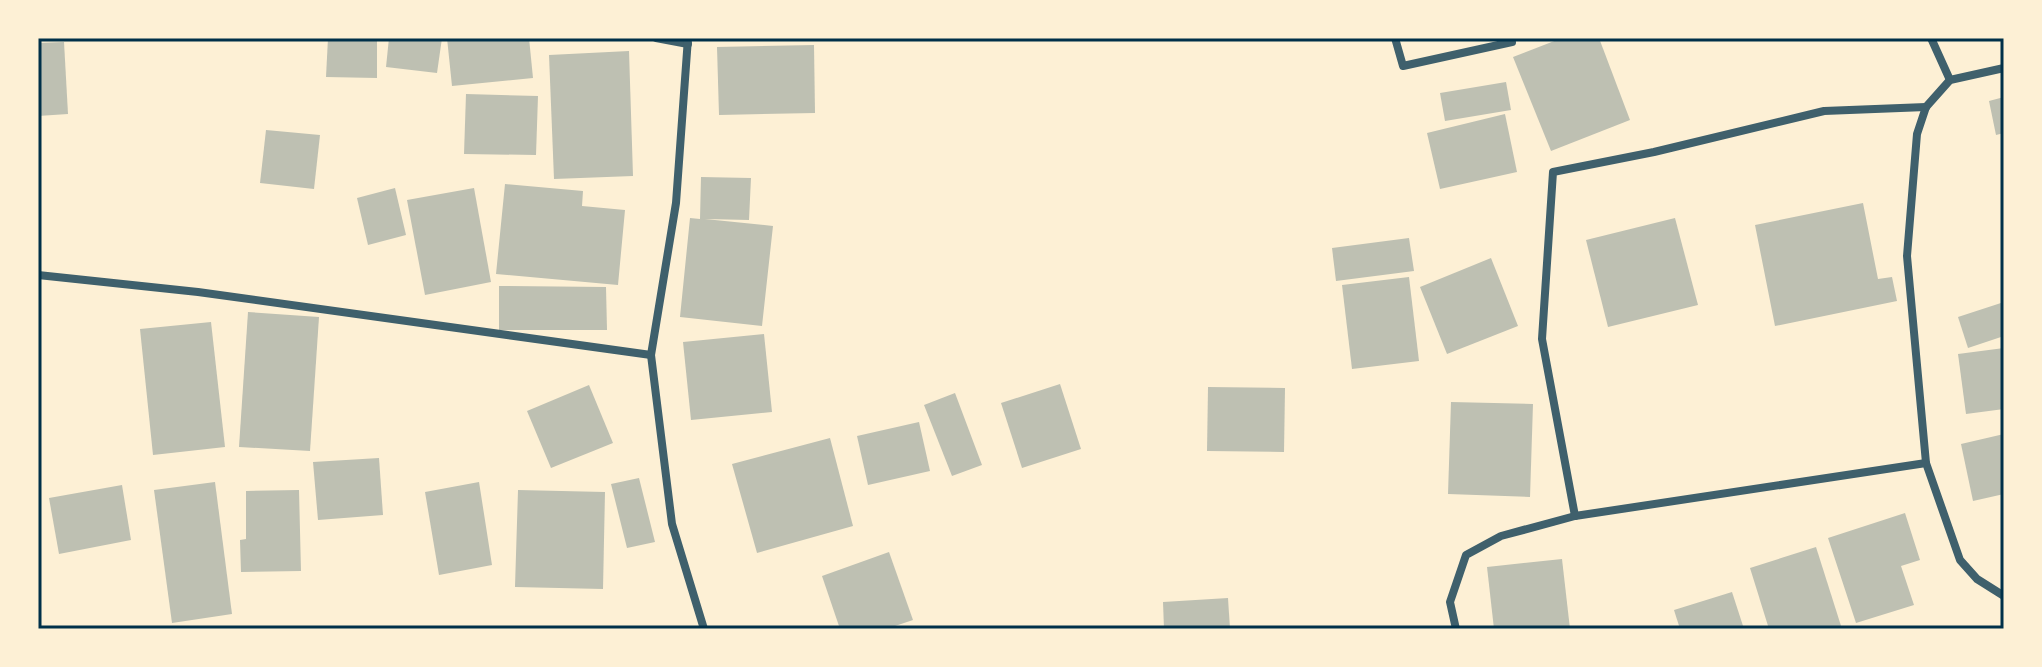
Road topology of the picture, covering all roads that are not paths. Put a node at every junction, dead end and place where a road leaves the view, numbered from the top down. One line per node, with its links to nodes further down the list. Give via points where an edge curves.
1 (656, 38): 4 (street)
2 (1395, 38): 5 (street, via 1403,66)
3 (1931, 38): 7 (street)
4 (688, 41): 10 (street, via 676,203)
5 (1512, 42)
6 (2004, 68): 7 (street)
7 (1950, 80): 8 (street)
8 (1926, 107): 11 (street, via 1917,134 1907,256); 12 (street, via 1824,111 1553,172 1542,339)
9 (38, 275): 10 (street)
10 (651, 355): 14 (street, via 672,524)
11 (1926, 463): 12 (street); 13 (street, via 1960,560)
12 (1575, 516): 15 (street, via 1501,536 1466,555 1450,602)
13 (2004, 596)
14 (704, 629)
15 (1456, 629)

